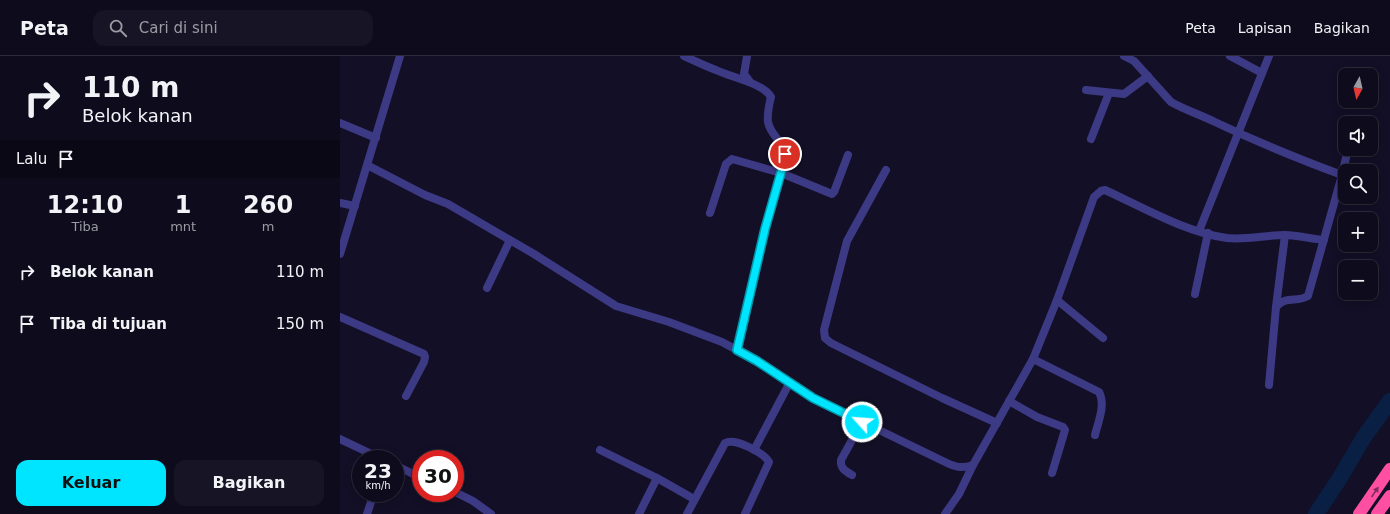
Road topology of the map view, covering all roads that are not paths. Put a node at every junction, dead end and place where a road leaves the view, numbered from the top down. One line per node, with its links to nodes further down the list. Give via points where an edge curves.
1 (400, 56): 14 (street)
2 (684, 56): 9 (street)
3 (747, 56): 9 (street, via 744,74)
4 (1124, 56): 8 (street, via 1134,61)
5 (1230, 56): 7 (street)
6 (1269, 56): 7 (street)
7 (1262, 73): 13 (street)
8 (1148, 76): 11 (street, via 1124,94); 13 (street, via 1171,102)
9 (750, 82): 19 (street, via 771,97 768,123 784,148 785,154)
10 (1086, 90): 11 (street)
11 (1109, 93): 15 (street)
12 (340, 123): 14 (street)
13 (1238, 134): 20 (street); 25 (street)
14 (376, 138): 17 (street)
15 (1091, 139)
16 (848, 156): 19 (street, via 832,194)
17 (368, 166): 23 (street); 28 (street, via 448,204)
18 (886, 170): 44 (street, via 847,241 824,330 825,338)
19 (781, 173): 24 (street, via 732,159 726,164); 37 (street, via 765,229)
20 (1338, 173)
21 (1338, 189): 29 (street)
22 (340, 203): 23 (street)
23 (355, 206): 30 (street)
24 (710, 213)
25 (1199, 231): 26 (street); 33 (street, via 1106,190 1101,191 1094,197)
26 (1208, 234): 27 (street, via 1234,238); 32 (street)
27 (1285, 235): 29 (street); 34 (street)
28 (510, 240): 31 (street); 37 (street, via 616,306 669,322)
29 (1324, 240): 34 (street, via 1308,296 1284,300)
30 (340, 254)
31 (487, 288)
32 (1195, 294)
33 (1057, 300): 36 (street); 38 (street)
34 (1276, 307): 40 (street)
35 (340, 317): 41 (street, via 424,354 424,362)
36 (1103, 338)
37 (737, 350): 39 (street)
38 (1033, 359): 42 (street); 45 (street, via 1099,392 1102,407)
39 (790, 382): 43 (street, via 813,398); 49 (street)
40 (1269, 386)
41 (406, 396)
42 (1009, 401): 44 (street); 52 (street, via 1065,430)
43 (862, 422): 50 (street, via 956,467); 53 (street, via 840,465)
44 (997, 423): 50 (street)
45 (1095, 435)
46 (340, 439): 47 (street)
47 (363, 450)
48 (600, 450): 54 (street)
49 (754, 450): 57 (street, via 735,442 725,443); 63 (street, via 768,462)
50 (973, 466): 64 (street, via 959,494)
51 (1390, 469): 65 (highway, one-way to 51)
52 (1052, 473)
53 (852, 475)
54 (657, 478): 57 (street); 61 (street)
55 (464, 496): 59 (street)
56 (1390, 496): 66 (highway)
57 (694, 499): 62 (street)
58 (371, 502): 60 (street)
59 (490, 513)
60 (367, 514)
61 (639, 514)
62 (687, 514)
63 (745, 514)
64 (945, 514)
65 (1359, 514)
66 (1378, 514)

